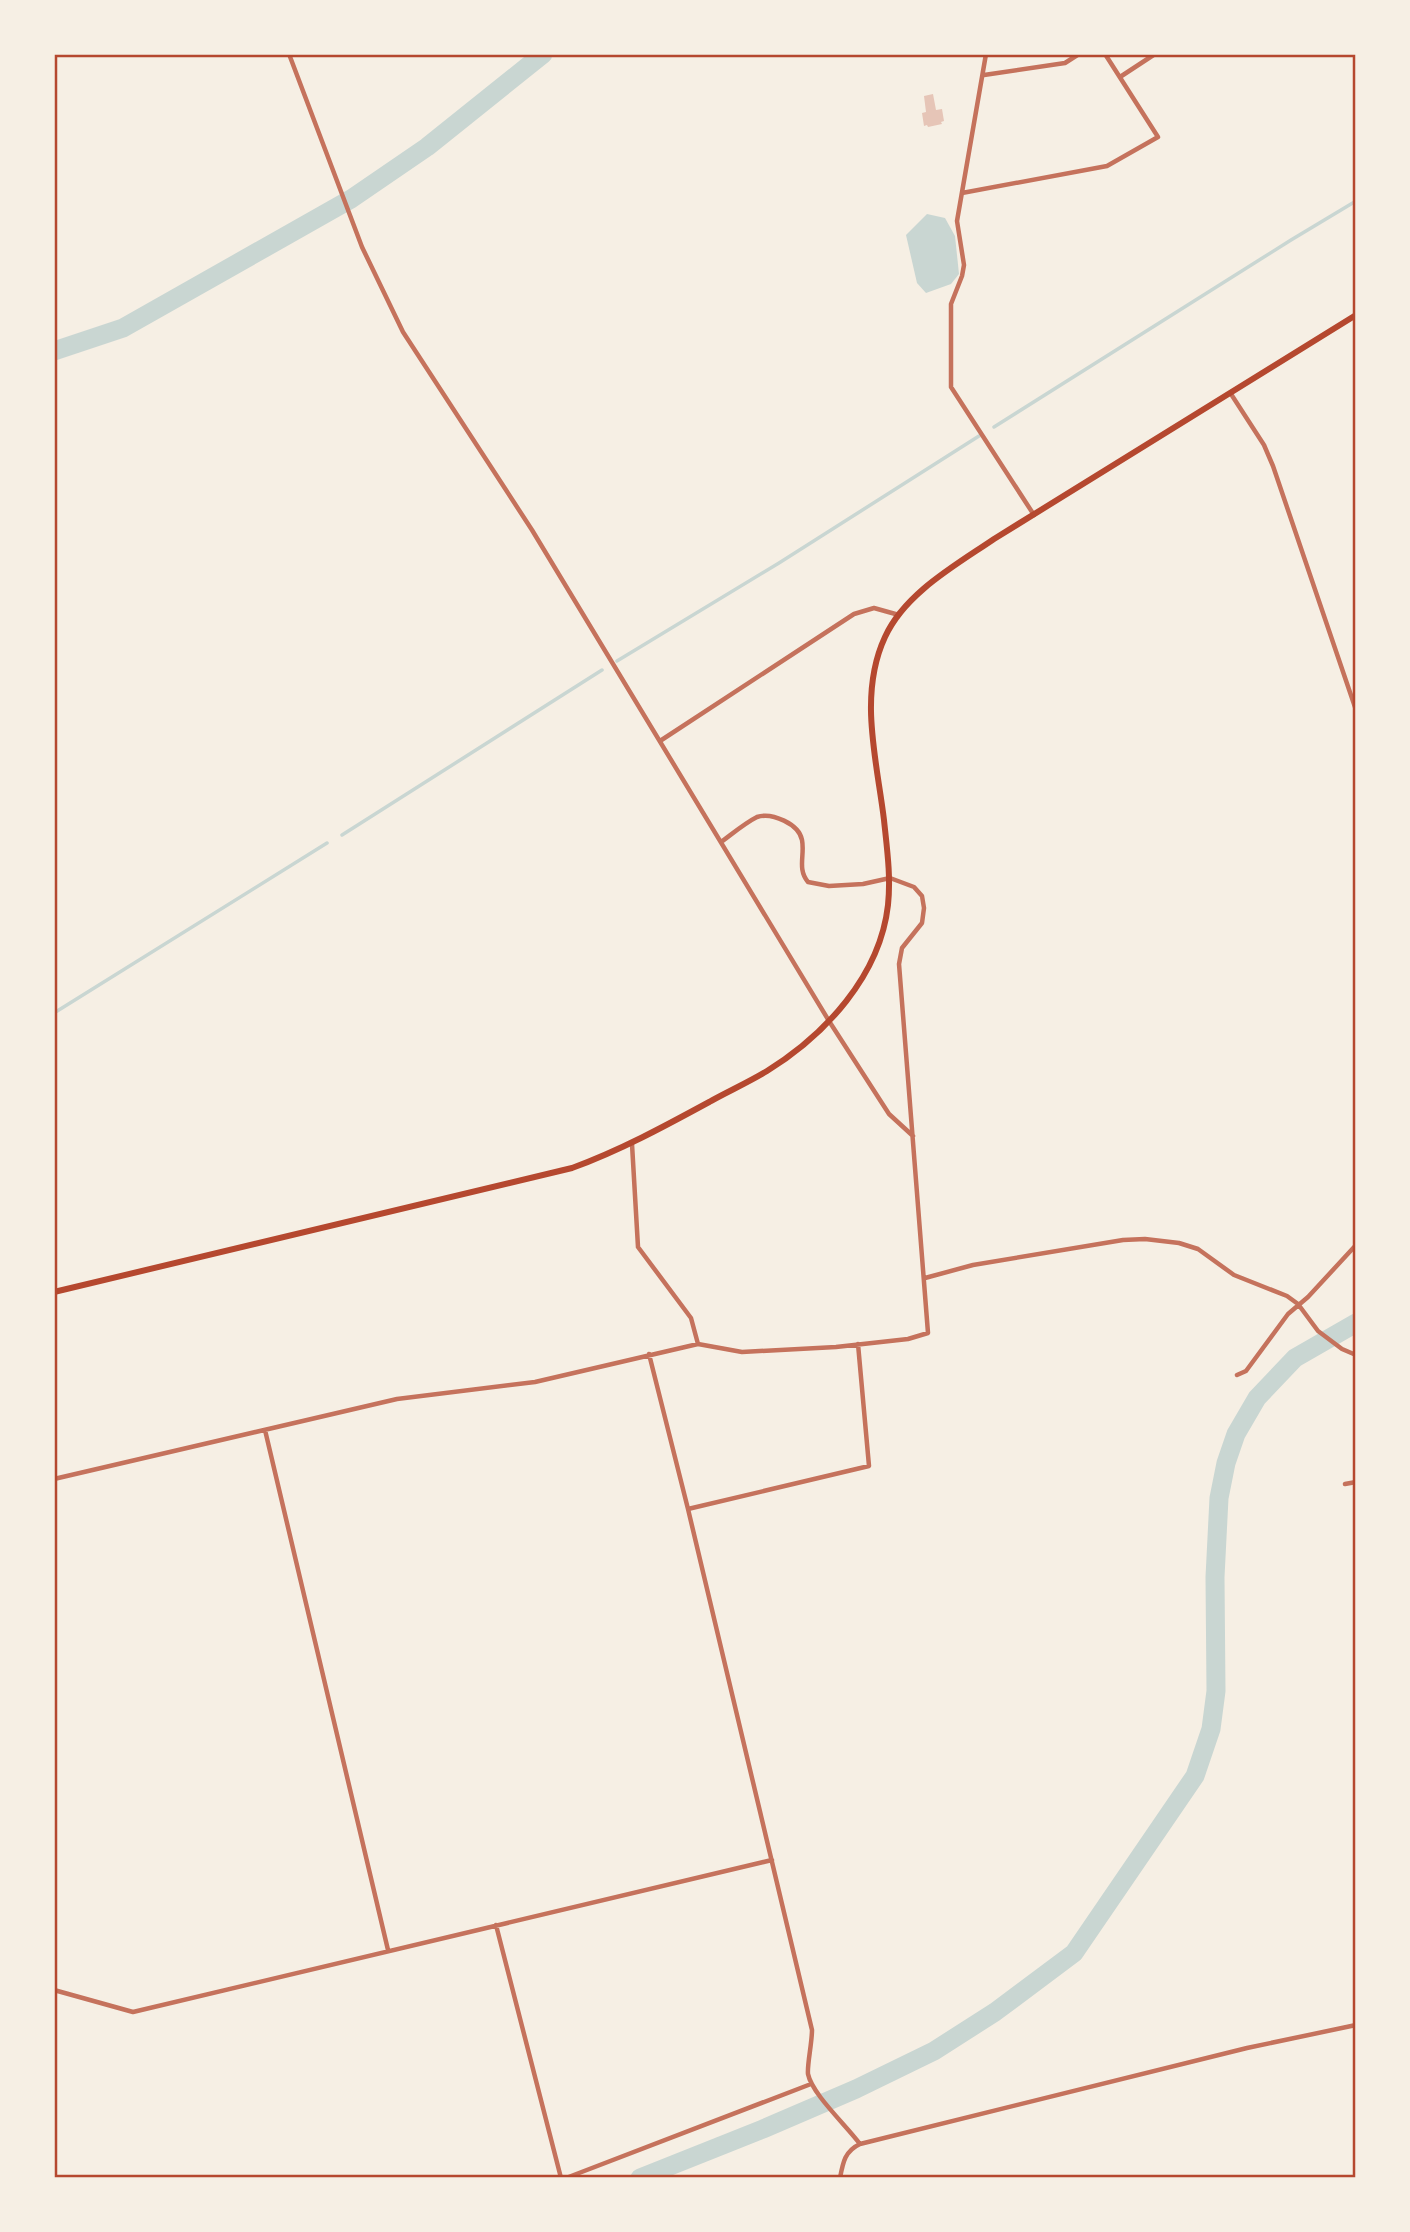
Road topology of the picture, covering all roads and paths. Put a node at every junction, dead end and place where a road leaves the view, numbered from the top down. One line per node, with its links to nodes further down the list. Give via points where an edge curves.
1 (289, 54): 14 (street, via 362,247 403,331 532,530)
2 (986, 54): 6 (street)
3 (1079, 54): 6 (street, via 1065,63)
4 (1105, 54): 7 (street)
5 (1156, 54): 7 (street)
6 (984, 75): 8 (street)
7 (1120, 77): 8 (street, via 1158,137 1107,166)
8 (962, 192): 11 (street, via 957,221 964,265 951,304 951,387)
9 (1356, 315): 10 (main road)
10 (1231, 394): 11 (main road); 13 (street, via 1273,466)
11 (1035, 516): 12 (main road, via 944,574)
12 (899, 615): 14 (street, via 874,608 854,614); 16 (main road, via 878,656 871,695)
13 (1356, 710)
14 (660, 741): 15 (street)
15 (721, 842): 16 (street, via 758,817 767,816 800,833 801,869 808,882 829,886); 17 (street)
16 (890, 878): 17 (main road, via 878,945 858,983); 18 (street, via 914,887 924,908 922,923 902,948 899,964)
17 (829, 1020): 18 (street, via 889,1114); 19 (main road, via 766,1071)
18 (913, 1136): 21 (street)
19 (632, 1144): 22 (main road, via 572,1168); 24 (street, via 638,1247 691,1318)
20 (1356, 1245): 23 (street)
21 (925, 1279): 23 (street, via 973,1265 1145,1239 1189,1245 1234,1275); 25 (street, via 928,1333)
22 (54, 1292)
23 (1298, 1304): 27 (street, via 1318,1331); 28 (street, via 1246,1371)
24 (698, 1344): 25 (street, via 742,1352); 26 (street)
25 (858, 1344): 33 (street, via 869,1466)
26 (649, 1354): 29 (street, via 535,1382 397,1399); 33 (street)
27 (1356, 1355)
28 (1237, 1375)
29 (265, 1430): 30 (street); 36 (street)
30 (54, 1479)
31 (1356, 1482): 32 (street)
32 (1345, 1484)
33 (688, 1508): 34 (street)
34 (772, 1860): 35 (street); 39 (street, via 812,2031 807,2070)
35 (496, 1925): 36 (street); 41 (street)
36 (388, 1951): 37 (street, via 133,2012)
37 (54, 1990)
38 (1356, 2025): 40 (street)
39 (812, 2086): 40 (street); 41 (street)
40 (860, 2144): 42 (street, via 850,2148)
41 (564, 2178)
42 (840, 2178)

